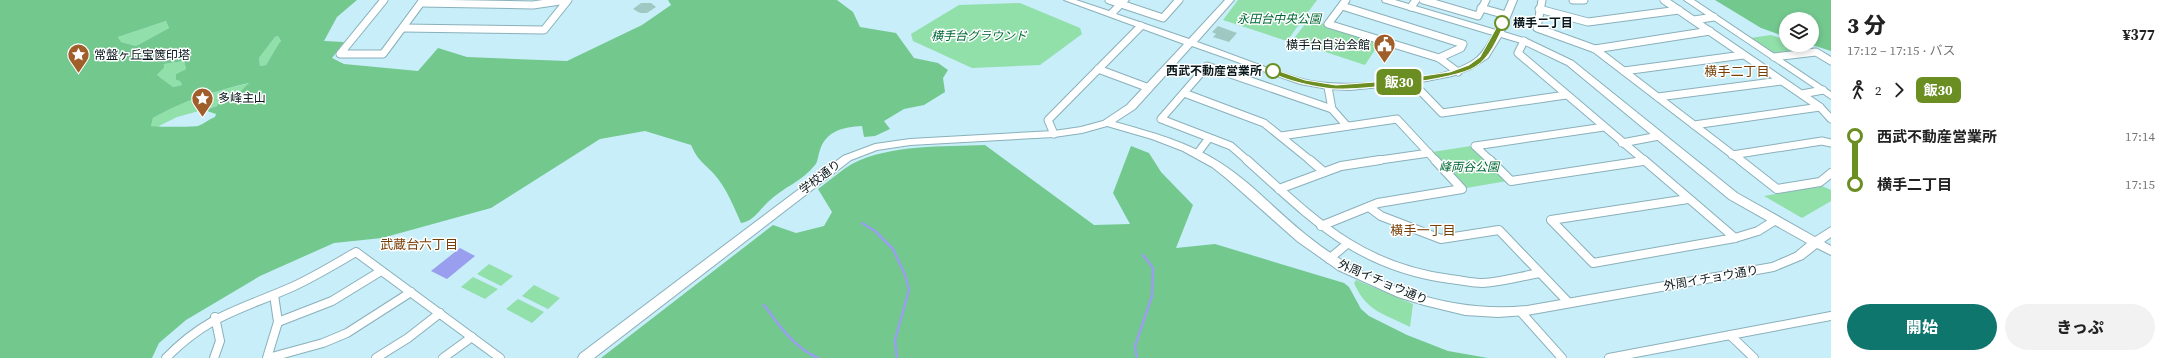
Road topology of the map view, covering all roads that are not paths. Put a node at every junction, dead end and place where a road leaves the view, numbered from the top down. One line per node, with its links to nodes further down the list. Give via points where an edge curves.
1 (384, 0): 28 (street, via 340,54 383,54)
2 (568, 0): 16 (street, via 533,5); 28 (street, via 544,30)
3 (1068, 0): 23 (street)
4 (1109, 0): 17 (street)
5 (1180, 0): 17 (street, via 1163,18)
6 (1230, 0): 32 (street, 学校通り)
7 (1386, 0): 19 (street)
8 (1423, 0): 20 (street, via 1478,16)
9 (1486, 0): 20 (street)
10 (1513, 0): 24 (street)
11 (1541, 0): 21 (street)
12 (1573, 0): 13 (street)
13 (1584, 0)
14 (1664, 0): 22 (street)
15 (1688, 0): 25 (street)
16 (422, 2): 28 (street)
17 (1123, 2): 23 (street)
18 (1344, 3): 36 (street, via 1328,24); 36 (street, via 1463,44 1461,48)
19 (1413, 4): 30 (street)
20 (1481, 8): 24 (street)
21 (1539, 9): 22 (street, via 1588,22); 33 (street, via 1537,28)
22 (1679, 10): 26 (street)
23 (1110, 15): 27 (street)
24 (1506, 15): 30 (street)
25 (1714, 17): 26 (street); 35 (street)
26 (1694, 20): 29 (street)
27 (1141, 26): 32 (street); 38 (street)
28 (403, 28)
29 (1710, 32): 33 (street); 34 (street)
30 (1497, 33): 31 (street); 40 (street, via 1483,58)
31 (1524, 41): 48 (street, via 1518,53); 60 (street, via 1570,64)
32 (1191, 43): 43 (street, via 1303,82); 44 (street, 学校通り)
33 (1595, 49): 39 (street)
34 (1743, 55): 39 (street); 42 (street)
35 (1774, 57): 37 (street, via 1816,52); 45 (street)
36 (1439, 58): 40 (street)
37 (1831, 61)
38 (1098, 70): 44 (street); 58 (street, via 1048,120)
39 (1624, 71): 50 (street)
40 (1458, 72): 41 (street)
41 (1410, 80): 43 (street); 48 (street, via 1442,113)
42 (1781, 80): 47 (street); 50 (street)
43 (1328, 87): 52 (street)
44 (1149, 88): 54 (street, 学校通り, via 1124,114)
45 (1822, 90): 47 (street); 49 (street)
46 (1184, 93): 52 (street, via 1207,66); 59 (street, via 1264,123); 61 (street, via 1162,119)
47 (1802, 94): 51 (street)
48 (1566, 95): 57 (street)
49 (1831, 96)
50 (1658, 97): 56 (street)
51 (1820, 107): 53 (street); 56 (street)
52 (1332, 109): 55 (street)
53 (1831, 119)
54 (1107, 123): 58 (street, 学校通り); 65 (street, 外周イチョウ通り, via 1158,136)
55 (1347, 126): 59 (street); 64 (street, via 1397,119)
56 (1694, 126): 66 (street)
57 (1604, 127): 62 (street); 67 (street, via 1475,146 1511,182)
58 (1054, 134): 99 (street, 学校通り, via 910,142 875,147 847,158)
59 (1281, 136): 68 (street)
60 (1659, 136): 62 (street); 73 (street, via 1733,196)
61 (1209, 138): 65 (street); 70 (street, via 1231,146)
62 (1622, 143): 67 (street)
63 (1831, 143): 66 (street, via 1822,141)
64 (1429, 153): 68 (street, via 1341,166); 72 (street, via 1462,189 1378,203)
65 (1197, 154): 80 (street, 外周イチョウ通り, via 1229,175 1300,239)
66 (1732, 155): 69 (street, via 1777,189 1820,182)
67 (1643, 161): 71 (street)
68 (1324, 172): 70 (street)
69 (1831, 173)
70 (1279, 189): 74 (street)
71 (1688, 199): 76 (street); 76 (street, via 1551,220 1592,263)
72 (1369, 207): 74 (street); 82 (street, via 1381,216 1441,240 1499,230)
73 (1774, 221): 76 (street, via 1758,231); 77 (street)
74 (1321, 226): 78 (street)
75 (1831, 231): 77 (street, 外周イチョウ通り)
76 (1735, 238)
77 (1816, 243): 79 (street); 85 (street, 外周イチョウ通り, via 1799,256 1774,267)
78 (1347, 244): 80 (street); 82 (street, via 1421,275 1483,283)
79 (1831, 251)
80 (1329, 259): 86 (street, 外周イチョウ通り, via 1413,297 1441,305 1474,312)
81 (381, 270): 83 (street); 84 (street, via 356,252); 90 (street, via 321,307)
82 (1540, 273): 85 (street)
83 (411, 292): 87 (street); 95 (street, via 347,333 323,343)
84 (274, 295): 89 (street); 90 (street)
85 (1569, 303): 86 (street, 外周イチョウ通り)
86 (1520, 311): 100 (street)
87 (440, 313): 92 (street); 96 (street, via 408,338)
88 (1831, 316): 91 (street)
89 (215, 317): 93 (street, via 187,336); 94 (street, via 220,341)
90 (278, 322): 95 (street)
91 (1730, 335): 101 (street); 102 (street)
92 (472, 337): 97 (street); 98 (street)
93 (166, 358)
94 (214, 358)
95 (268, 358)
96 (376, 358)
97 (443, 358)
98 (500, 358)
99 (585, 358)
100 (1562, 358)
101 (1609, 358)
102 (1754, 358)

